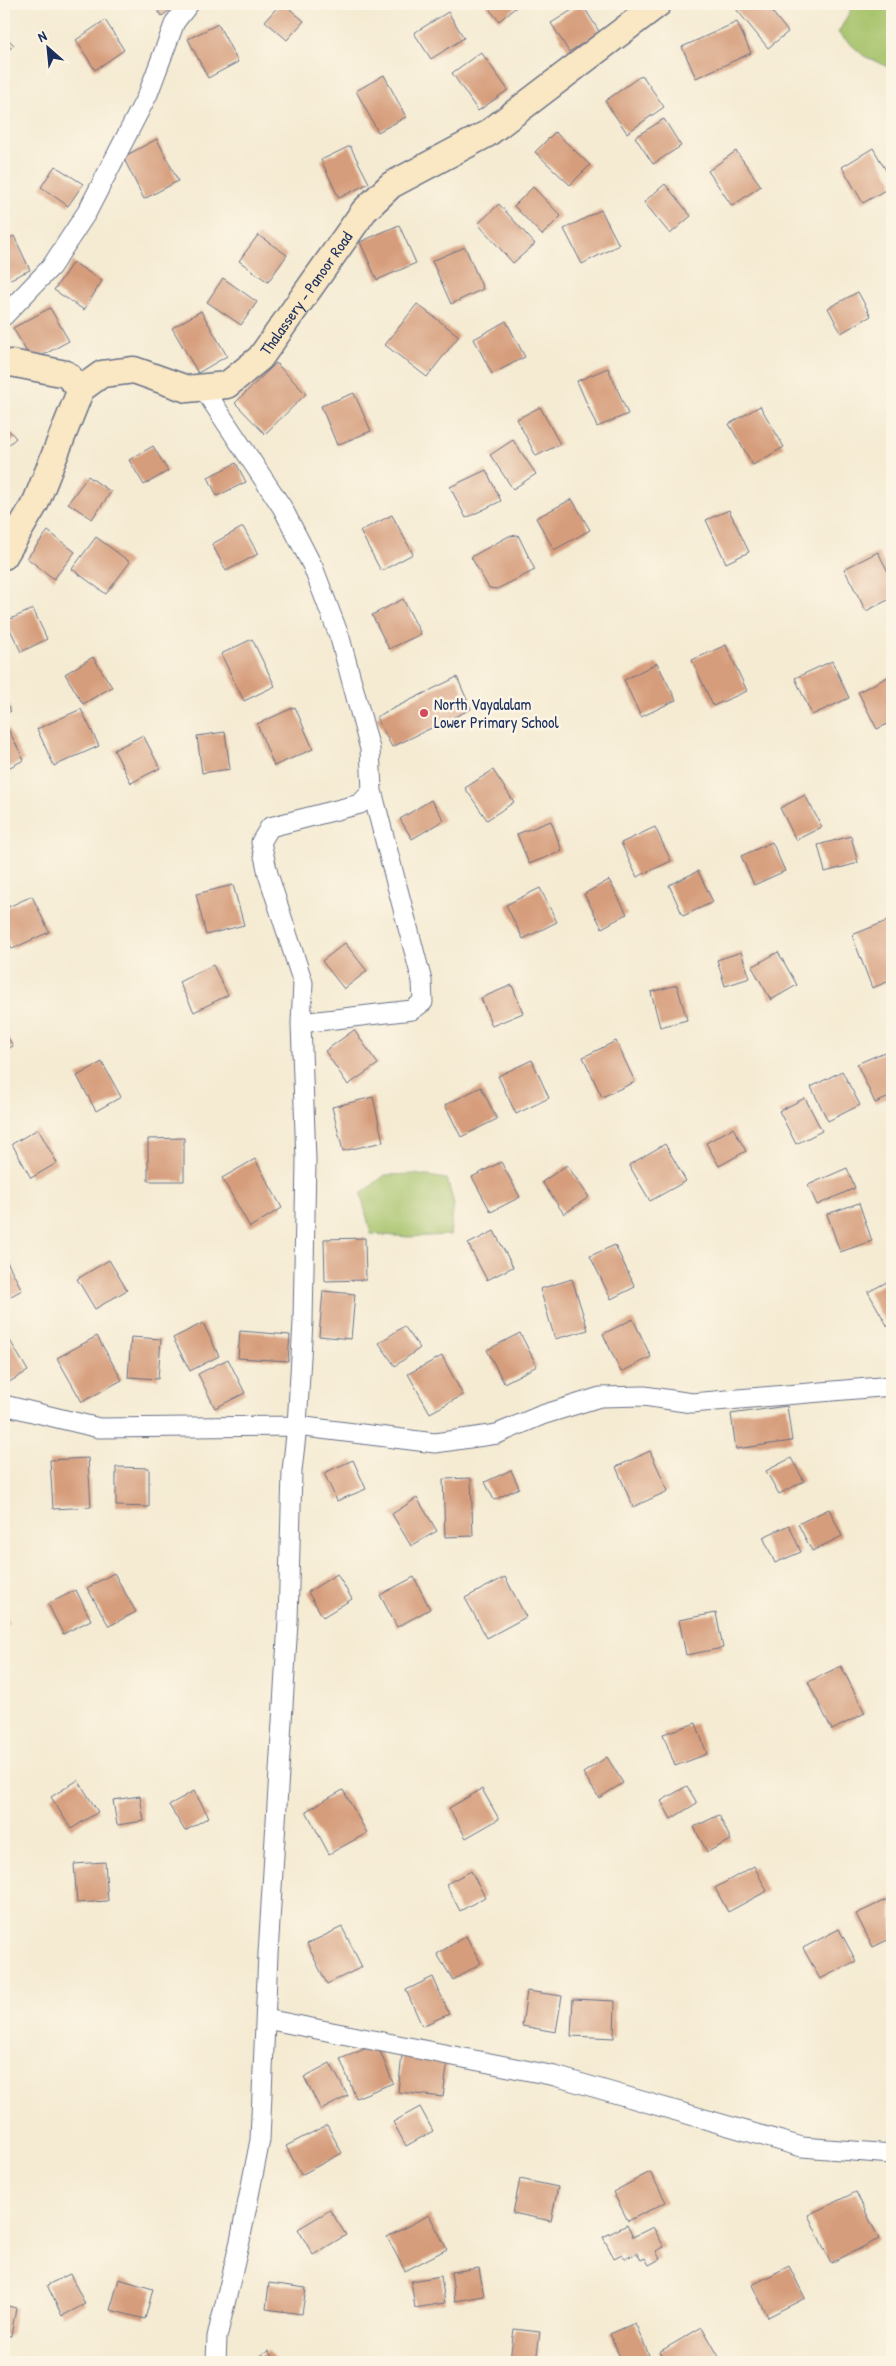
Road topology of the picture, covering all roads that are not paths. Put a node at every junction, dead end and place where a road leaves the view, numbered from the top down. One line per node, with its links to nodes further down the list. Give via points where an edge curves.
1 (189, 4): 3 (street, via 175,22 148,94 87,212 51,267)
2 (658, 4): 5 (main road, Thalassery - Panoor Road, via 487,134 391,185 364,210 260,358 228,385)
3 (4, 316)
4 (4, 366): 6 (main road, via 11,363 66,374)
5 (204, 388): 6 (main road, Thalassery - Panoor Road, via 187,389 134,370 102,374); 8 (street, via 282,507 316,576 340,638 370,749)
6 (81, 389): 7 (main road, via 36,502)
7 (4, 556)
8 (372, 791): 9 (street, via 360,804 270,827 261,842 302,983); 9 (street, via 422,981 423,1002 412,1010)
9 (301, 1024): 12 (street, via 306,1160)
10 (892, 1386): 12 (street, via 692,1403 644,1396 600,1397 542,1415 498,1434 435,1443)
11 (4, 1405): 12 (street, via 98,1428)
12 (297, 1426): 13 (street, via 292,1471 288,1622)
13 (266, 2019): 14 (street, via 555,2076 802,2147); 15 (street, via 260,2140 217,2338)
14 (892, 2154)
15 (216, 2362)

